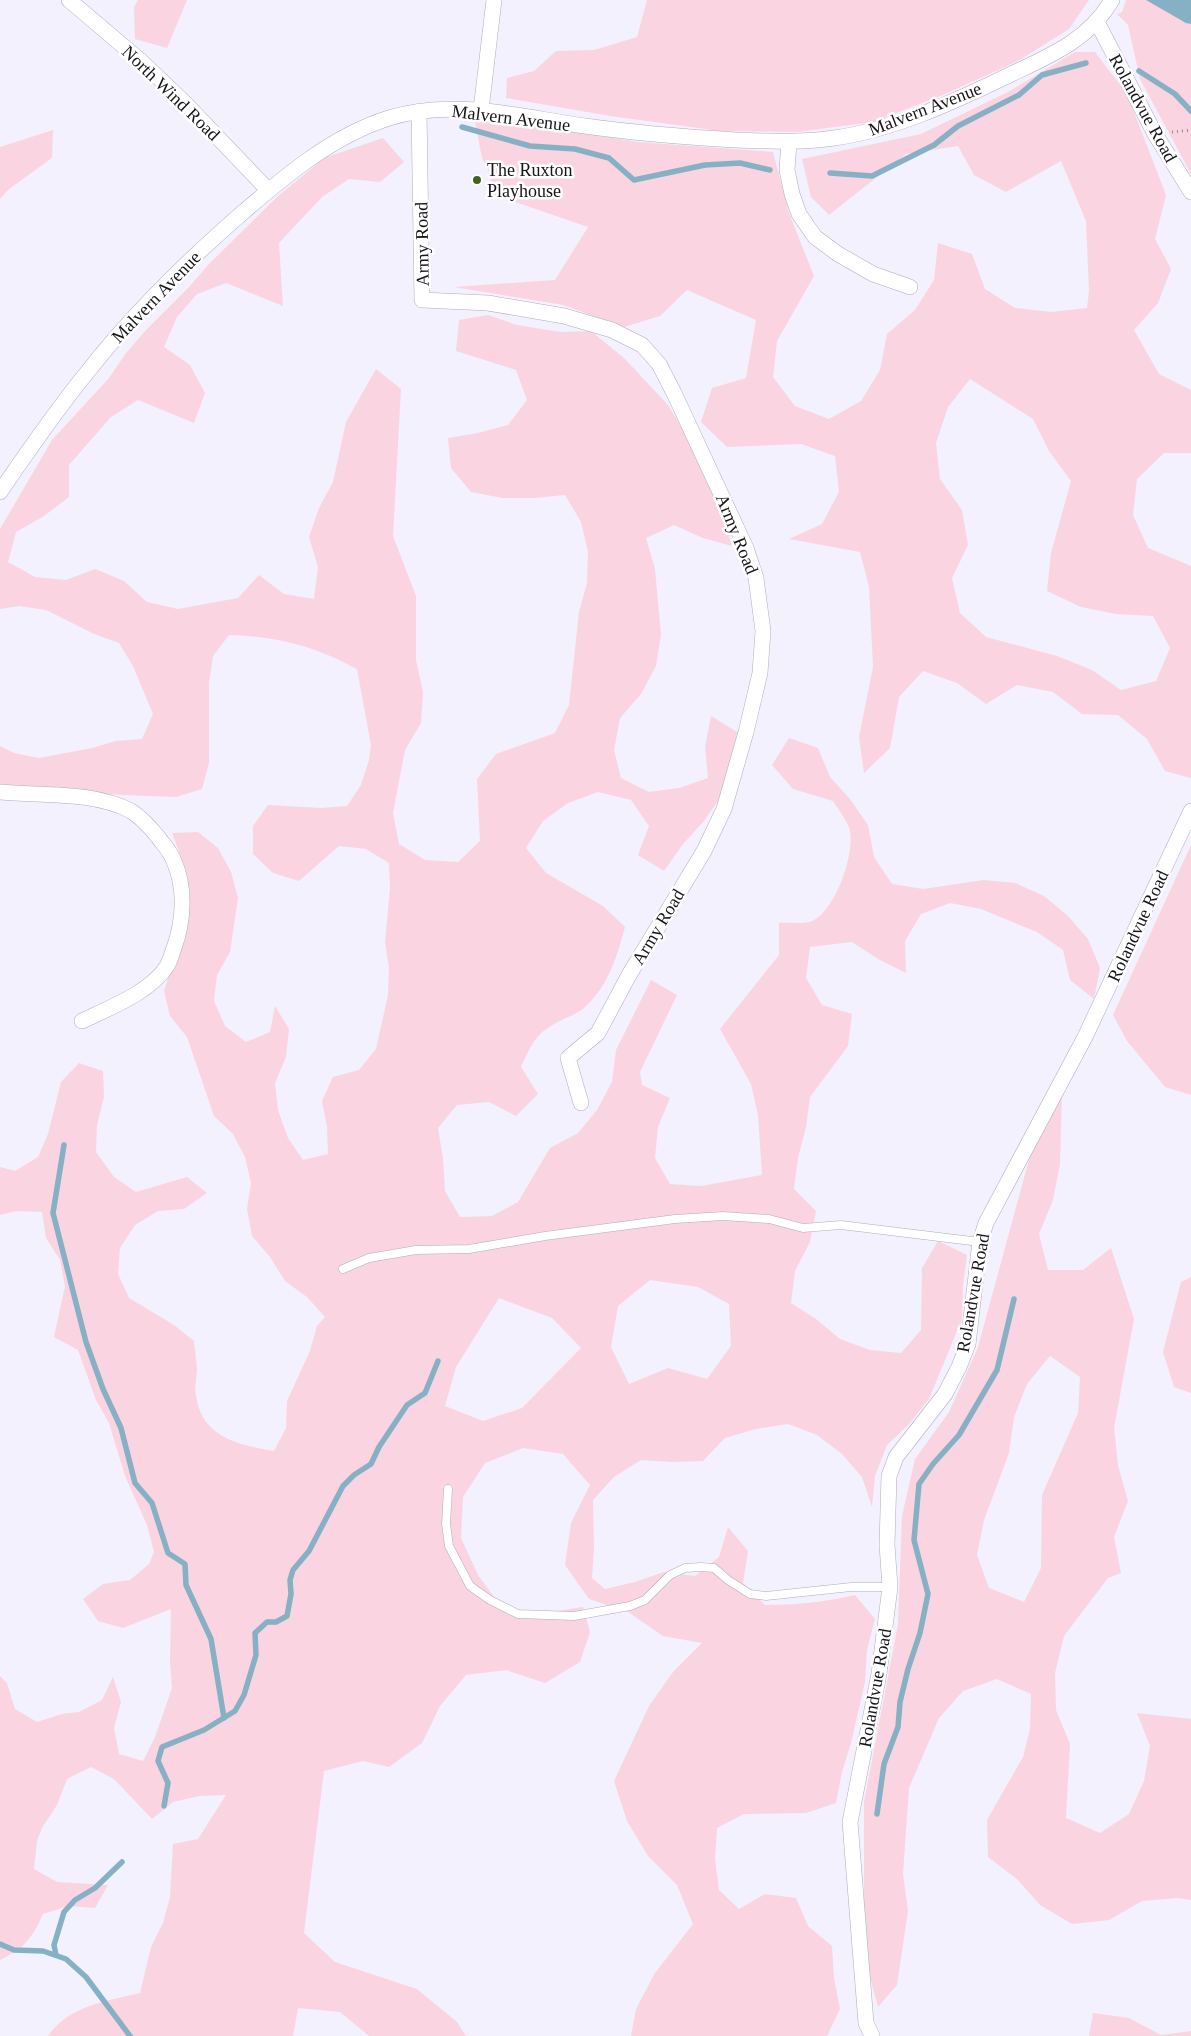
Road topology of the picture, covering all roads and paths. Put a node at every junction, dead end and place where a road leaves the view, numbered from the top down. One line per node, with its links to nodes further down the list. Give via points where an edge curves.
1 (69, 0): 8 (street, North Wind Road, via 142,62)
2 (494, 0): 5 (street)
3 (1112, 0): 4 (street, Malvern Avenue)
4 (1097, 22): 7 (street, Malvern Avenue, via 1067,46 898,123 834,139); 9 (street, Rolandvue Road, via 1151,126)
5 (482, 110): 6 (street, Malvern Avenue); 7 (street, Malvern Avenue, via 638,133)
6 (419, 111): 8 (street, Malvern Avenue, via 389,118 346,137 300,165); 15 (street, Army Road, via 422,300 488,303 564,316 612,330 642,345 659,364 674,392 746,548 756,578 763,645 760,673 724,809 704,851 598,1033 568,1058)
7 (789, 142): 10 (street, via 787,170 792,194 799,214 815,237 873,274)
8 (268, 190): 11 (street, Malvern Avenue, via 178,272 118,335 55,414)
9 (1191, 192)
10 (910, 287)
11 (0, 492)
12 (0, 792): 14 (street, via 68,796 106,802 127,810 147,823 173,858 180,877 182,907 178,935 167,966 151,983 126,1000)
13 (1191, 811): 16 (street, Rolandvue Road, via 1089,1029 986,1223)
14 (82, 1021)
15 (580, 1103)
16 (980, 1242): 17 (lane, via 841,1225 803,1228 769,1219 723,1216 675,1219 469,1249 416,1250 369,1258); 19 (street, Rolandvue Road, via 968,1344 945,1394 896,1457 889,1476 887,1545)
17 (343, 1269)
18 (448, 1489): 19 (lane, via 448,1546 470,1586 518,1614 574,1616 630,1606 645,1600 670,1575 685,1568 714,1568 750,1594 766,1596 851,1587)
19 (890, 1587): 20 (street, Rolandvue Road, via 880,1666 850,1822 866,2023)
20 (872, 2036)

